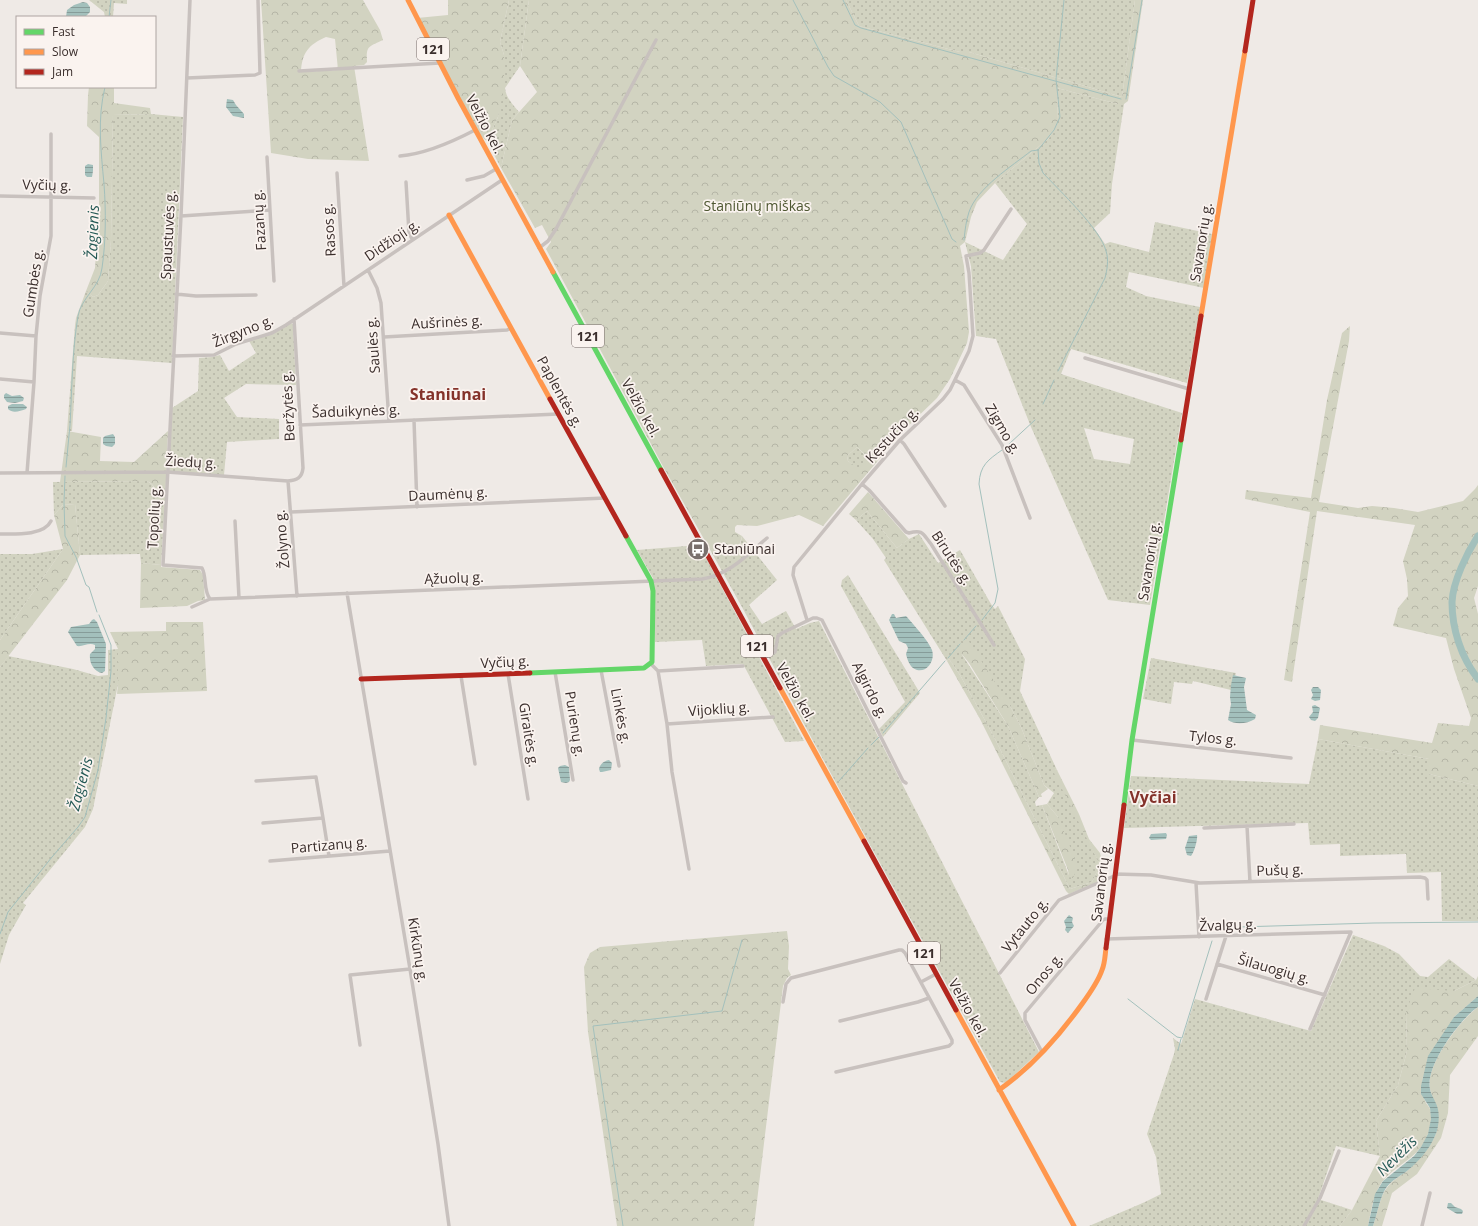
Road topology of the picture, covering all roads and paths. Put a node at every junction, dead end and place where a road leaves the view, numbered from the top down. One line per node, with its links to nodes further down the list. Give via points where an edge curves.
1 (190, 0): 8 (street, Spaustuvės g.)
2 (258, 0): 8 (street, via 260,73 255,76)
3 (408, 0): 6 (street, Velžio kel. / 121)
4 (1253, 0): 42 (street, Savanorių g.)
5 (656, 40): 26 (street, via 556,229 548,241)
6 (440, 62): 7 (street); 9 (street, Velžio kel. / 121)
7 (299, 71)
8 (186, 78): 24 (street, Spaustuvės g.)
9 (475, 130): 11 (street, via 419,153); 13 (street, Velžio kel. / 121)
10 (51, 134): 19 (street, Gumbės g.)
11 (400, 156)
12 (267, 158): 22 (street, Fazanų g.)
13 (496, 169): 15 (street, via 484,176); 16 (street, Velžio kel. / 121)
14 (336, 173): 29 (street, Rasos g.)
15 (467, 180)
16 (502, 180): 23 (street, Didžioji g.); 26 (street, Velžio kel. / 121)
17 (406, 182): 25 (street, via 409,233)
18 (0, 196): 19 (street, Vyčių g.)
19 (50, 197): 20 (street, Vyčių g.); 35 (street, Gumbės g., via 51,236)
20 (94, 198)
21 (1011, 209): 40 (street, Kęstučio g., via 984,250 966,256 973,336)
22 (269, 210): 24 (street); 28 (street, Fazanų g.)
23 (449, 215): 25 (street, Didžioji g.); 33 (street, Paplentės g.)
24 (181, 216): 30 (street, Spaustuvės g.)
25 (412, 239): 27 (street, Didžioji g.)
26 (539, 248): 62 (street, Velžio kel. / 121)
27 (368, 270): 29 (street, Didžioji g.); 36 (street, Saulės g., via 379,295)
28 (274, 281)
29 (344, 286): 32 (street, Didžioji g.)
30 (176, 294): 31 (street); 37 (street, Spaustuvės g.)
31 (256, 295)
32 (294, 319): 37 (street, Žirgyno g., via 272,333 236,344 214,355); 46 (street, Beržytės g.)
33 (511, 328): 36 (street, Aušrinės g.); 43 (street, Paplentės g.)
34 (0, 333): 35 (street, Gumbės g.)
35 (36, 336): 41 (street)
36 (384, 336): 45 (street, Saulės g.)
37 (173, 356): 48 (street, Spaustuvės g.)
38 (1085, 358): 42 (street)
39 (0, 379): 41 (street)
40 (955, 380): 47 (street, Kęstučio g., via 943,398); 57 (street, Zigmo g., via 964,385 1002,445)
41 (34, 382): 50 (street)
42 (1189, 389): 82 (street, Savanorių g.)
43 (558, 414): 44 (street, Šaduikynės g.); 53 (street, Paplentės g.)
44 (414, 420): 45 (street, Šaduikynės g.); 54 (street)
45 (389, 421): 46 (street, Šaduikynės g.)
46 (300, 425): 51 (street, Beržytės g., via 303,471 298,479)
47 (900, 440): 52 (street, Kęstučio g.); 55 (street)
48 (167, 472): 50 (street, Žiedų g.); 51 (street, Žiedų g.); 67 (street, Topolių g., via 163,565 202,568)
49 (0, 473): 50 (street, Žiedų g.)
50 (27, 473)
51 (288, 481): 56 (street, Žolyno g.)
52 (862, 484): 69 (street, Kęstučio g., via 794,567 794,579); 70 (street, Birutės g., via 906,532 922,533)
53 (606, 498): 54 (street, Daumėnų g.); 63 (street, Paplentės g.)
54 (417, 506): 56 (street, Daumėnų g.)
55 (945, 506)
56 (291, 512): 65 (street, Žolyno g.)
57 (1030, 518)
58 (51, 521): 60 (street, via 47,526 33,532)
59 (235, 521): 66 (street)
60 (0, 534)
61 (767, 538): 62 (street, Ąžuolų g., via 730,569)
62 (718, 574): 63 (street, Ąžuolų g., via 702,578); 71 (street, Velžio kel. / 121)
63 (651, 581): 64 (street, Ąžuolų g.); 72 (street)
64 (347, 593): 65 (street, Ąžuolų g.); 79 (street)
65 (297, 596): 66 (street, Ąžuolų g.)
66 (239, 598): 67 (street, Ąžuolų g.)
67 (210, 599): 68 (street, Ąžuolų g.)
68 (192, 607)
69 (807, 620): 71 (street, via 780,634 775,652); 88 (street, Algirdo g., via 816,618 824,623)
70 (994, 645)
71 (764, 658): 110 (street, Velžio kel. / 121)
72 (651, 664): 74 (street, Vyčių g., via 644,668); 75 (street)
73 (743, 666): 75 (street)
74 (601, 670): 76 (street, Vyčių g.); 85 (street, Linkės g.)
75 (658, 671): 81 (street)
76 (555, 672): 77 (street, Vyčių g.); 86 (street, Purienų g.)
77 (508, 674): 78 (street, Vyčių g.); 89 (street, Giraitės g.)
78 (461, 676): 79 (street, Vyčių g.); 84 (street)
79 (361, 679): 95 (street, Kirkūnų g.)
80 (773, 717): 81 (street, Vijoklių g.)
81 (667, 724): 98 (street)
82 (1132, 740): 83 (street, Tylos g.); 99 (street, Savanorių g.)
83 (1291, 758)
84 (475, 764)
85 (619, 766)
86 (573, 780)
87 (256, 781): 90 (street, via 316,777)
88 (906, 783)
89 (528, 799)
90 (323, 818): 91 (street); 96 (street)
91 (263, 823)
92 (1294, 824): 93 (street)
93 (1247, 826): 94 (street); 100 (street)
94 (1204, 828)
95 (390, 851): 96 (street, Partizanų g.); 108 (street, Kirkūnų g.)
96 (329, 856): 97 (street, Partizanų g.)
97 (270, 861)
98 (688, 868)
99 (1114, 875): 101 (street, Pušų g., via 1151,875); 103 (street, Savanorių g.); 109 (street, Vytauto g., via 1059,900)
100 (1250, 882): 101 (street, Pušų g.); 102 (street, Pušų g., via 1420,876 1427,880)
101 (1196, 883): 105 (street)
102 (1428, 899)
103 (1109, 919): 106 (street, Savanorių g.); 119 (street, Onos g., via 1103,920 1025,1013 1025,1020)
104 (1226, 936): 105 (street, Žvalgų g.); 107 (street); 112 (street, Žvalgų g., via 1351,932)
105 (1199, 937): 106 (street, Žvalgų g.)
106 (1106, 939): 119 (street, Savanorių g., via 1100,978)
107 (1217, 964): 112 (street, Šilauogių g.); 114 (street)
108 (410, 969): 118 (street, via 350,975); 124 (street, Kirkūnų g.)
109 (1000, 973)
110 (936, 974): 111 (street); 121 (street, Velžio kel. / 121)
111 (921, 982): 113 (street); 115 (street, via 902,950 791,978 786,984)
112 (1325, 995): 117 (street)
113 (929, 998): 116 (street); 120 (street, via 952,1040 950,1045)
114 (1206, 999)
115 (783, 1002)
116 (840, 1021)
117 (1310, 1029)
118 (360, 1045)
119 (1042, 1052): 121 (street, Savanorių g.)
120 (836, 1072)
121 (999, 1090): 125 (street, Velžio kel. / 121)
122 (1338, 1152): 126 (street, via 1320,1198)
123 (1430, 1193): 127 (street)
124 (449, 1226)
125 (1074, 1226)
126 (1304, 1226)
127 (1422, 1226)

